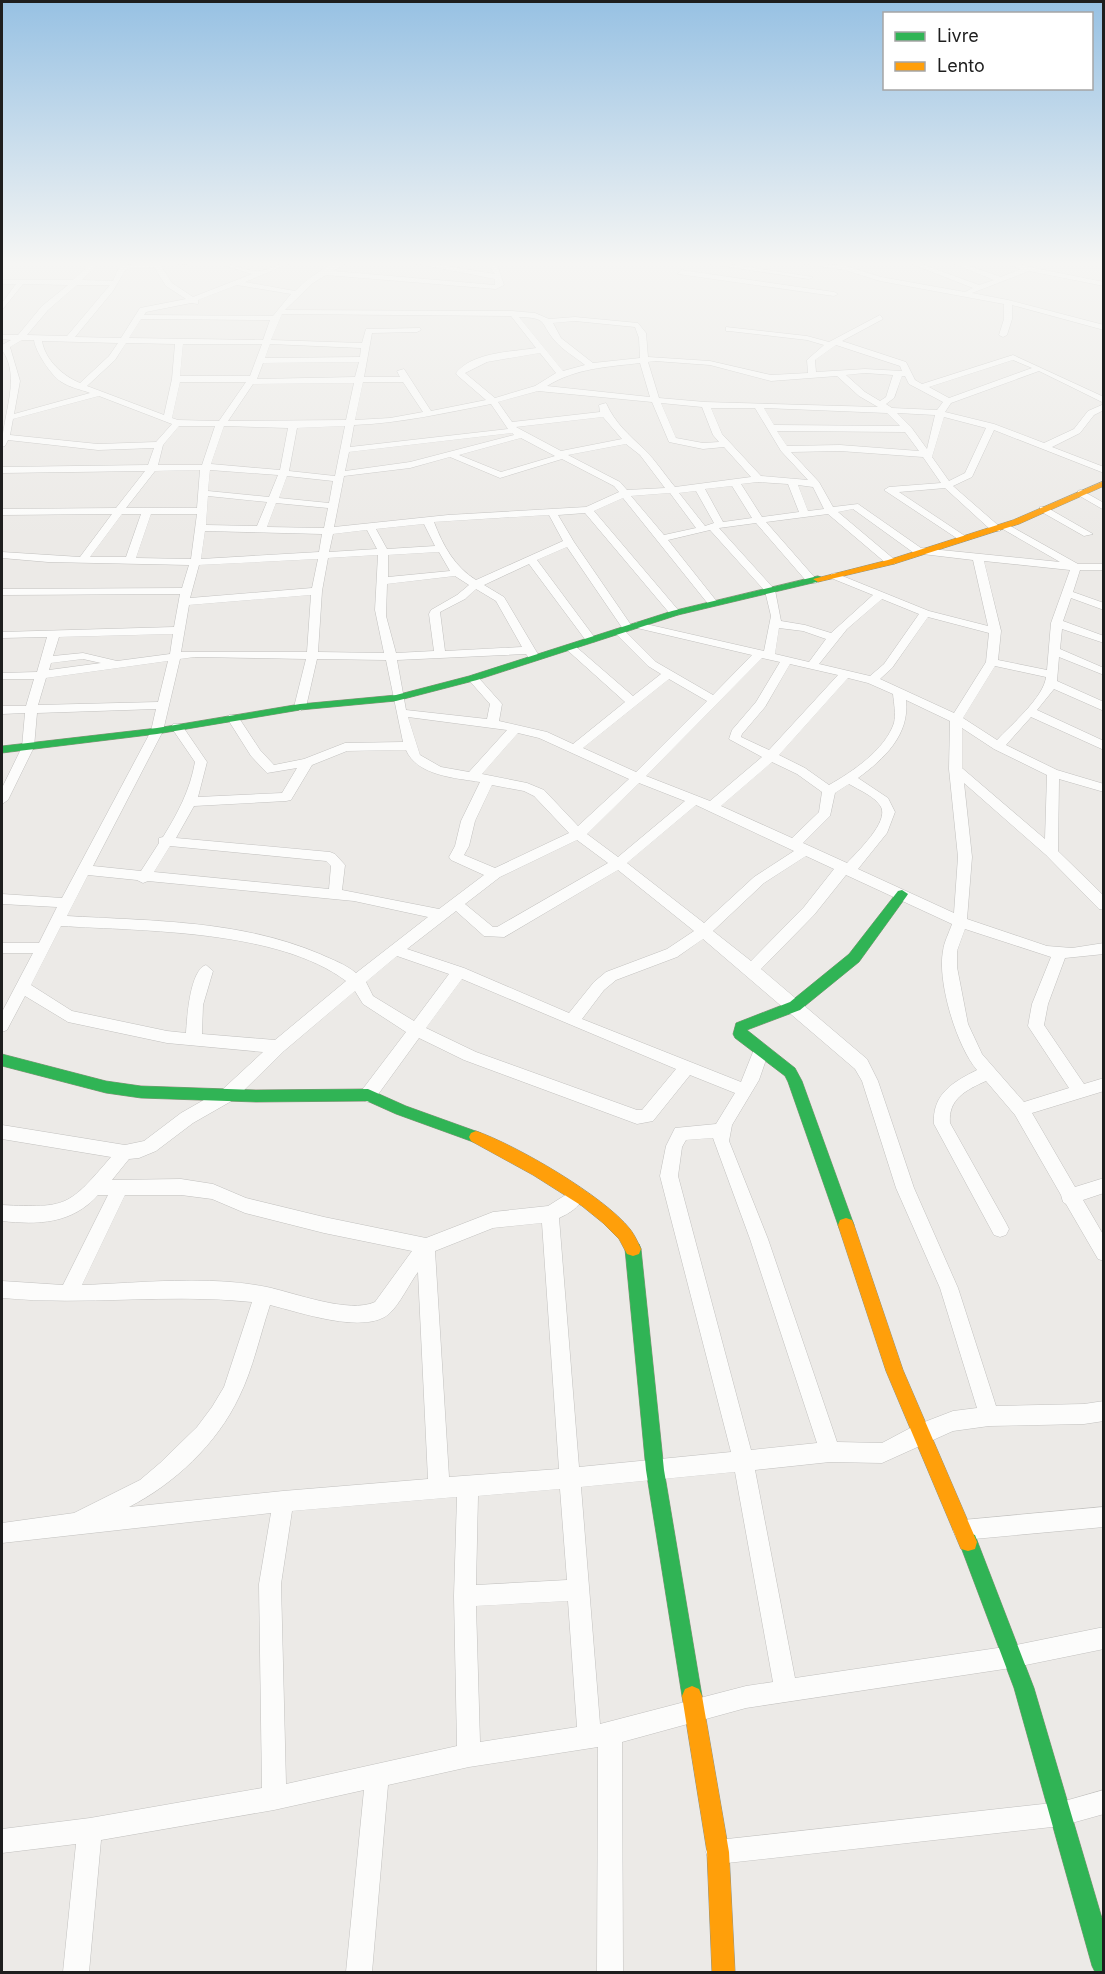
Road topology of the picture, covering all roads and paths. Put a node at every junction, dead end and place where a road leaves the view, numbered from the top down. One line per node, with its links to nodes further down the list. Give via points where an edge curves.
1 (6, 353): 42 (street, via 16,381)
2 (42, 353): 27 (street, via 56,373)
3 (115, 353): 27 (street)
4 (177, 353): 24 (street)
5 (263, 353): 15 (street)
6 (363, 353): 13 (street)
7 (524, 353): 32 (street, via 463,368 460,373)
8 (544, 353): 19 (street)
9 (575, 353): 16 (street)
10 (644, 353): 14 (street)
11 (817, 353): 22 (street, via 811,360)
12 (867, 353): 21 (street, via 903,364)
13 (363, 359): 15 (street); 23 (street)
14 (644, 360): 16 (street); 22 (street, via 710,363 771,378); 31 (street)
15 (261, 361): 25 (street)
16 (591, 366): 19 (street)
17 (1039, 368): 26 (street, via 1013,357); 33 (street); 34 (street)
18 (839, 373): 20 (street); 22 (street); 38 (street, via 861,394)
19 (561, 374): 28 (street)
20 (898, 374): 21 (street); 38 (street)
21 (908, 374): 26 (street)
22 (812, 375)
23 (361, 377): 25 (street); 41 (street, via 405,379); 44 (street)
24 (176, 379): 25 (street); 43 (street)
25 (252, 381): 46 (street)
26 (921, 387): 33 (street)
27 (80, 388): 30 (street)
28 (538, 388): 29 (street); 32 (street)
29 (600, 392): 31 (street); 40 (street)
30 (96, 394): 42 (street); 43 (street)
31 (654, 398): 35 (street); 54 (street, via 675,441 703,446)
32 (493, 401): 41 (street); 50 (street)
33 (948, 401): 39 (street)
34 (1104, 401)
35 (705, 405): 36 (street); 54 (street, via 709,419)
36 (758, 406): 38 (street); 48 (street)
37 (1104, 406): 56 (street, via 1091,413 1077,430)
38 (884, 407): 39 (street); 49 (street)
39 (940, 413): 47 (street); 62 (street, via 933,448)
40 (605, 414): 50 (street); 53 (street)
41 (429, 415): 44 (street)
42 (8, 418): 52 (street)
43 (172, 421): 46 (street); 55 (street)
44 (350, 424): 45 (street); 58 (street)
45 (293, 425): 46 (street); 67 (street)
46 (220, 426): 64 (street)
47 (990, 426): 56 (street); 75 (street, via 972,471)
48 (770, 428): 49 (street); 57 (street)
49 (908, 429): 62 (street)
50 (516, 430): 51 (street); 59 (street); 61 (street)
51 (430, 439): 58 (street); 59 (street)
52 (3, 440): 55 (street, via 98,447)
53 (628, 441): 61 (street); 77 (street, via 643,453)
54 (726, 444): 69 (street)
55 (159, 445): 63 (street)
56 (1044, 447): 66 (street)
57 (784, 449): 62 (street, via 840,448); 74 (street)
58 (346, 450): 68 (street)
59 (474, 450): 60 (street)
60 (452, 455): 61 (street, via 500,475); 68 (street)
61 (562, 455): 80 (street, via 609,479)
62 (926, 456): 75 (street)
63 (152, 468): 64 (street); 65 (street); 91 (street)
64 (205, 468): 67 (street); 78 (street)
65 (2, 470)
66 (1104, 470)
67 (284, 472): 68 (street); 73 (street)
68 (340, 477): 83 (street)
69 (758, 479): 70 (street); 71 (street)
70 (734, 481): 76 (street); 95 (street)
71 (792, 482): 74 (street); 93 (street)
72 (1104, 483): 79 (street)
73 (279, 484): 81 (street); 82 (street)
74 (816, 484): 88 (street)
75 (947, 485): 99 (street); 104 (street, via 889,490)
76 (699, 488): 77 (street); 98 (street)
77 (670, 491): 80 (street); 98 (street)
78 (204, 493): 81 (street); 87 (street)
79 (1081, 493): 84 (street); 85 (street)
80 (625, 494): 86 (street); 103 (street)
81 (243, 495): 82 (street)
82 (274, 499): 83 (street); 96 (street)
83 (334, 506): 101 (street)
84 (1104, 507)
85 (1043, 509): 99 (street); 102 (street)
86 (588, 510): 90 (street); 132 (street)
87 (201, 511): 92 (street); 100 (street)
88 (830, 511): 93 (street); 107 (street, via 855,507); 116 (street)
89 (2, 512): 91 (street)
90 (552, 512): 94 (street); 105 (street)
91 (120, 513): 92 (street); 112 (street)
92 (146, 513): 113 (street)
93 (805, 514): 95 (street)
94 (428, 520): 97 (street); 106 (street)
95 (760, 522): 98 (street); 122 (street)
96 (262, 527): 100 (street); 101 (street)
97 (370, 527): 101 (street); 108 (street, via 381,541)
98 (712, 527): 103 (street); 124 (street)
99 (1000, 527): 104 (street); 117 (street)
100 (201, 528): 115 (street)
101 (328, 531): 109 (street)
102 (1088, 534)
103 (661, 538): 130 (street)
104 (961, 538): 107 (street)
105 (569, 542): 114 (street); 136 (street)
106 (441, 549): 108 (street); 119 (street)
107 (918, 551): 111 (street); 116 (street)
108 (384, 553): 109 (street); 121 (street)
109 (325, 554): 115 (street); 125 (street)
110 (2, 555): 112 (street)
111 (978, 558): 117 (street); 138 (street)
112 (83, 559): 113 (street)
113 (130, 560): 115 (street)
114 (532, 561): 123 (street); 142 (street)
115 (195, 562): 129 (street)
116 (891, 562): 120 (street)
117 (1076, 567): 118 (street); 127 (street)
118 (1102, 568)
119 (457, 573): 121 (street); 123 (street)
120 (835, 576): 122 (street); 128 (street)
121 (384, 581): 151 (street, via 380,608)
122 (812, 581): 124 (street)
123 (476, 584): 146 (street, via 500,599); 147 (street, via 434,614)
124 (770, 590): 130 (street); 135 (street)
125 (317, 591): 129 (street); 150 (street)
126 (2, 592): 129 (street)
127 (1067, 593): 131 (street); 134 (street)
128 (880, 595): 133 (street); 141 (street)
129 (184, 597): 137 (street)
130 (713, 603): 132 (street)
131 (1104, 607)
132 (675, 613): 136 (street)
133 (925, 614): 138 (street); 164 (street, via 888,666)
134 (1057, 623): 143 (street); 145 (street)
135 (776, 624): 141 (street); 148 (street)
136 (628, 628): 142 (street); 148 (street); 159 (street, via 652,664)
137 (179, 630): 140 (street); 149 (street)
138 (995, 632): 154 (street)
139 (2, 634): 140 (street)
140 (54, 634): 152 (street)
141 (832, 637): 156 (street)
142 (591, 640): 144 (street)
143 (1104, 640)
144 (570, 647): 146 (street); 168 (street)
145 (1056, 651): 157 (street); 163 (street)
146 (532, 654): 147 (street); 162 (street)
147 (440, 655): 151 (street)
148 (764, 655): 153 (street); 167 (street)
149 (175, 656): 150 (street, via 232,653); 155 (street); 169 (street)
150 (312, 657): 151 (street); 170 (street)
151 (391, 657): 166 (street)
152 (45, 660): 155 (street, via 83,656); 160 (street)
153 (787, 660): 156 (street); 188 (street, via 761,704 735,736)
154 (992, 662): 163 (street); 177 (street)
155 (120, 665): 160 (street)
156 (813, 665): 158 (street)
157 (1104, 672)
158 (846, 673): 164 (street); 188 (street, via 809,720)
159 (668, 674): 167 (street); 168 (street)
160 (40, 675): 161 (street); 172 (street)
161 (2, 676)
162 (473, 678): 166 (street); 178 (street, via 496,704)
163 (1052, 679): 171 (street); 174 (street)
164 (872, 680): 165 (street)
165 (899, 693): 177 (street); 194 (street, via 901,718 895,735)
166 (396, 698): 170 (street); 175 (street)
167 (715, 701): 192 (street)
168 (633, 703): 186 (street)
169 (165, 705): 172 (street); 181 (street)
170 (300, 707): 176 (street)
171 (1104, 707)
172 (31, 709): 173 (street); 185 (street)
173 (2, 711)
174 (1029, 711): 183 (street); 184 (street)
175 (402, 713): 178 (street); 182 (street)
176 (233, 718): 179 (street); 189 (street, via 268,769)
177 (956, 719): 183 (street); 190 (street)
178 (492, 723): 180 (street)
179 (177, 727): 181 (street); 199 (street, via 201,762)
180 (517, 727): 186 (street); 193 (street)
181 (157, 731): 185 (street); 207 (street)
182 (410, 746): 189 (street, via 345,747); 193 (street, via 423,764)
183 (998, 746): 191 (street)
184 (1104, 746)
185 (27, 747): 187 (street); 197 (street)
186 (576, 748): 192 (street)
187 (2, 750)
188 (770, 756): 196 (street, via 813,778); 200 (street)
189 (307, 762): 199 (street, via 286,797)
190 (955, 769): 204 (street); 218 (street, via 965,857)
191 (1053, 773): 195 (street); 204 (street)
192 (636, 777): 198 (street); 201 (street)
193 (481, 778): 201 (street, via 539,793); 208 (street, via 456,857)
194 (849, 778): 196 (street); 206 (street, via 883,800 890,816 886,826)
195 (1104, 788)
196 (829, 792): 203 (street, via 825,813)
197 (2, 800)
198 (694, 800): 200 (street); 205 (street)
199 (189, 802): 202 (street)
200 (712, 807): 203 (street)
201 (578, 834): 205 (street); 208 (street)
202 (164, 842): 209 (street); 210 (street, via 330,857 338,866)
203 (799, 848): 206 (street); 219 (street)
204 (1051, 852): 215 (street)
205 (618, 864): 214 (street, via 499,933 489,932); 219 (street)
206 (846, 868): 211 (street); 225 (street)
207 (84, 870): 209 (street); 213 (street)
208 (495, 874): 214 (street)
209 (143, 878): 210 (street)
210 (335, 894): 216 (street)
211 (902, 894): 218 (street); 230 (street, via 854,958)
212 (2, 899): 213 (street)
213 (67, 903): 217 (street)
214 (455, 903): 216 (street)
215 (1104, 905)
216 (441, 915): 223 (street)
217 (58, 921): 221 (street); 228 (street, via 193,929 247,937 328,962)
218 (960, 922): 224 (street, via 1012,942); 239 (street, via 950,951 960,1024)
219 (704, 931): 225 (street); 231 (street, via 672,953 611,976)
220 (2, 948): 221 (street)
221 (43, 948): 229 (street)
222 (1104, 948): 224 (street)
223 (395, 950): 227 (street); 228 (street)
224 (1060, 952): 242 (street, via 1036,1026)
225 (751, 970): 230 (street)
226 (206, 971): 234 (street, via 195,1005)
227 (459, 972): 231 (street); 233 (street)
228 (358, 982): 233 (street, via 368,1000); 235 (street)
229 (13, 993): 232 (street); 234 (street, via 68,1016)
230 (795, 1006): 236 (street, via 741,1027 743,1038); 263 (street, via 847,1050 870,1081 905,1188 949,1288)
231 (572, 1021): 238 (street)
232 (2, 1026)
233 (414, 1029): 238 (street, via 470,1056 638,1117 647,1116); 244 (street)
234 (194, 1040): 235 (street)
235 (278, 1047): 243 (street)
236 (761, 1051): 241 (street); 264 (street, via 790,1072 795,1081 895,1371)
237 (2, 1060): 243 (street, via 106,1087 175,1095)
238 (687, 1067): 241 (street)
239 (987, 1073): 245 (street); 256 (street, via 949,1095 940,1116)
240 (1104, 1084): 242 (street)
241 (745, 1090): 246 (street)
242 (1079, 1090): 245 (street)
243 (229, 1094): 244 (street); 248 (street, via 187,1118 150,1146)
244 (368, 1095): 252 (street, via 477,1137 536,1167)
245 (1021, 1110): 253 (street)
246 (721, 1131): 265 (street, via 721,1141 759,1239); 266 (street, via 681,1133 674,1146 669,1176)
247 (2, 1132): 248 (street)
248 (125, 1152): 250 (street)
249 (1104, 1185): 253 (street)
250 (94, 1188): 251 (street); 254 (street, via 64,1213)
251 (120, 1188): 257 (street, via 181,1186 213,1192 245,1205); 260 (street)
252 (575, 1197): 255 (street); 267 (street, via 610,1219 632,1242)
253 (1069, 1197): 258 (street)
254 (2, 1213)
255 (549, 1214): 257 (street, via 493,1220); 268 (street)
256 (1000, 1229)
257 (426, 1246): 261 (street, via 382,1308 369,1314 342,1313); 270 (street)
258 (1104, 1253)
259 (2, 1290): 260 (street)
260 (68, 1294): 261 (street, via 218,1290)
261 (264, 1295): 273 (street, via 232,1391 204,1434 147,1487)
262 (1104, 1411): 263 (street)
263 (990, 1416): 264 (street, via 952,1421)
264 (921, 1433): 265 (street, via 897,1449 882,1453); 274 (street)
265 (830, 1452): 266 (street)
266 (743, 1459): 267 (street); 280 (street)
267 (655, 1470): 268 (street); 281 (street)
268 (569, 1478): 269 (street); 276 (street)
269 (468, 1485): 270 (street); 277 (street)
270 (439, 1487): 271 (street)
271 (283, 1501): 273 (street); 285 (street, via 270,1584)
272 (1104, 1517): 274 (street)
273 (76, 1523): 275 (street)
274 (963, 1530): 279 (street)
275 (2, 1533)
276 (578, 1590): 277 (street); 282 (street)
277 (465, 1596): 283 (street)
278 (1104, 1638): 279 (street)
279 (1011, 1657): 280 (street); 287 (street)
280 (786, 1692): 281 (street)
281 (695, 1710): 282 (street); 290 (street)
282 (600, 1736): 283 (street); 294 (street)
283 (469, 1755): 284 (street)
284 (377, 1774): 285 (street); 293 (street)
285 (274, 1798): 288 (street)
286 (1104, 1802): 287 (street)
287 (1061, 1814): 290 (street); 291 (street)
288 (90, 1830): 289 (street); 292 (street)
289 (2, 1841)
290 (718, 1852): 295 (street)
291 (1104, 1966)
292 (76, 1972)
293 (359, 1972)
294 (610, 1972)
295 (724, 1972)

